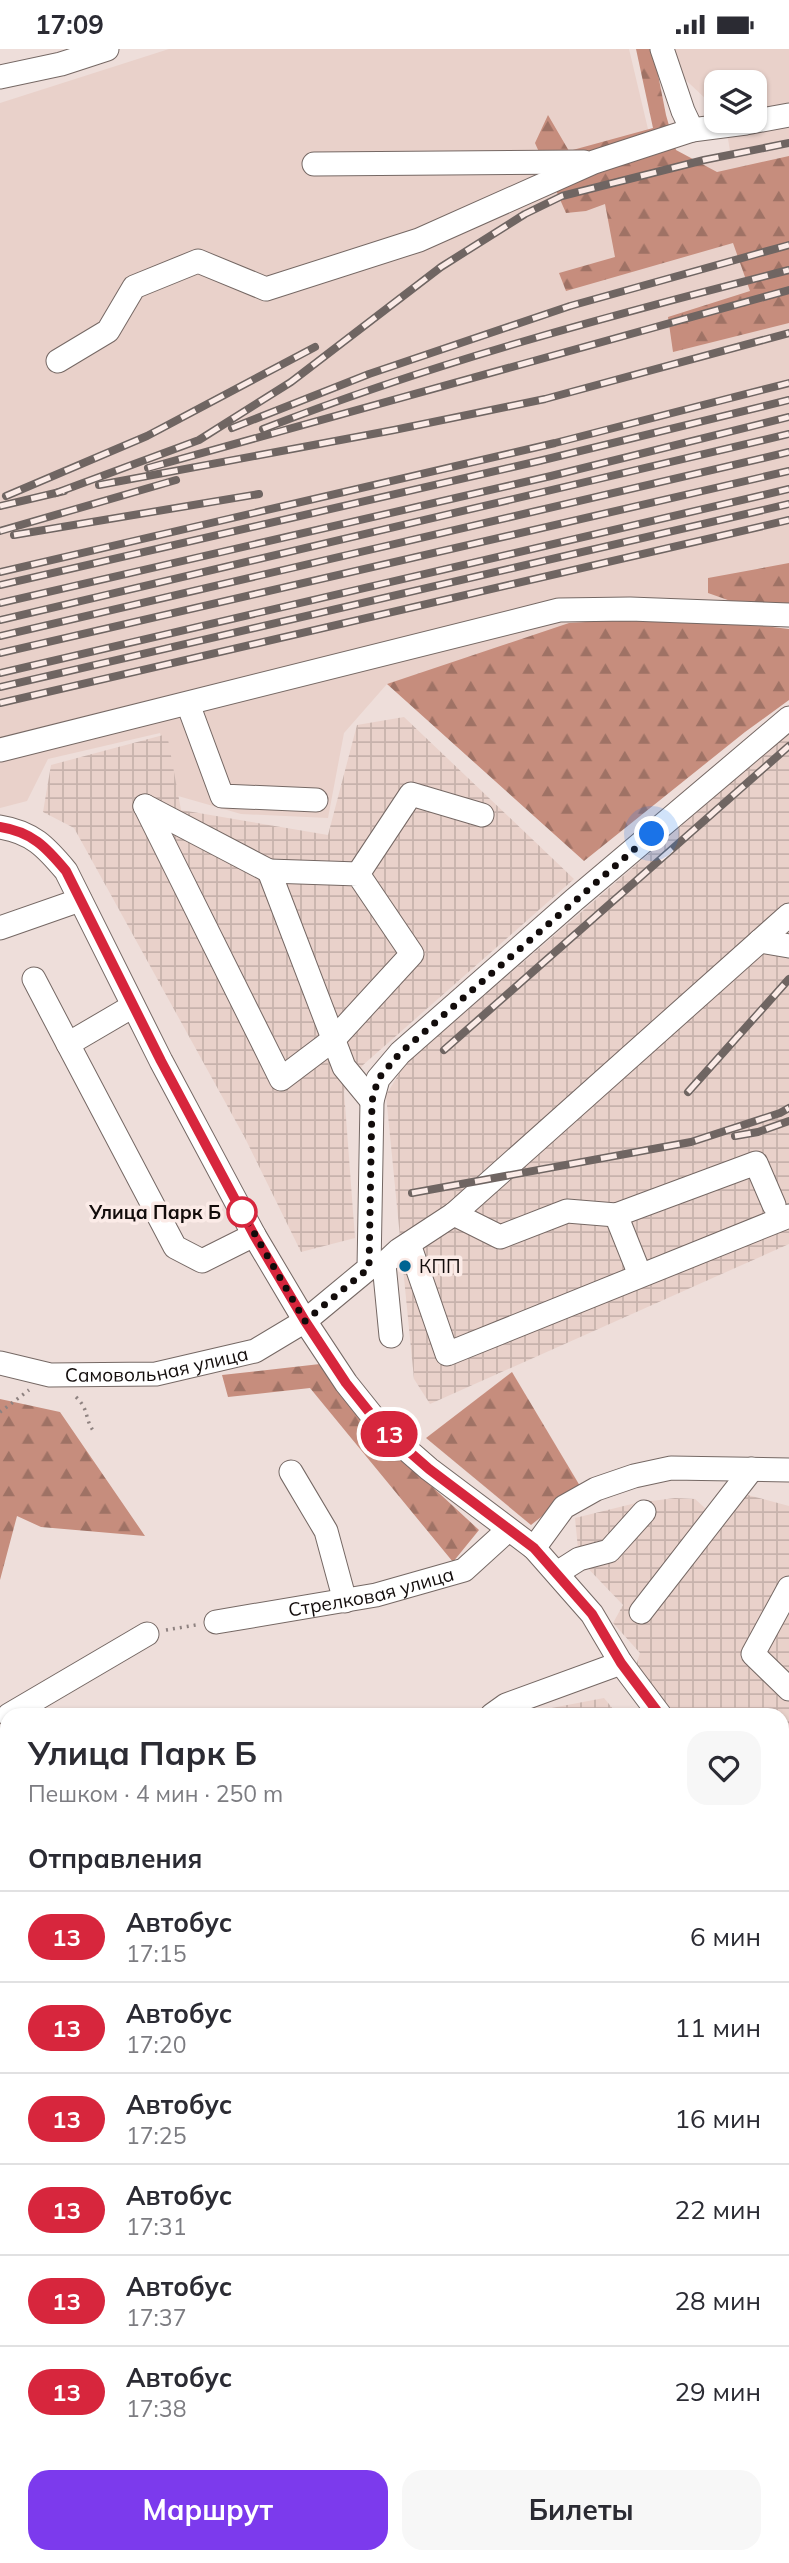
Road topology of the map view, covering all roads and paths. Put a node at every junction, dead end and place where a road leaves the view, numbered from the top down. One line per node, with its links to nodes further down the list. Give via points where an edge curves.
1 (107, 49): 3 (street)
2 (662, 49): 5 (street)
3 (0, 77)
4 (789, 115): 5 (street)
5 (692, 130): 6 (street)
6 (594, 162): 7 (street); 8 (street, via 419,240 266,289 198,261 134,286 108,331)
7 (314, 164)
8 (58, 361)
9 (789, 615): 10 (street, via 559,610)
10 (188, 703): 12 (street); 13 (street, via 222,796)
11 (789, 718): 27 (street, via 400,1053 378,1079)
12 (0, 750)
13 (316, 800)
14 (482, 815): 17 (street, via 411,793)
15 (0, 827): 18 (street, via 23,832 47,849 66,871)
16 (270, 871): 17 (street); 25 (street); 25 (street, via 145,806 281,1079)
17 (359, 874): 25 (street, via 412,954)
18 (80, 900): 20 (street); 24 (street)
19 (789, 915): 21 (street, Самовольная улица)
20 (0, 927)
21 (760, 941): 22 (street); 29 (street, Самовольная улица)
22 (789, 946)
23 (34, 979): 26 (street)
24 (133, 1006): 26 (street); 31 (street)
25 (334, 1039): 27 (street, via 344,1067)
26 (68, 1044): 31 (street, via 175,1247 202,1261)
27 (372, 1101): 33 (street)
28 (781, 1210): 30 (street, via 756,1163); 34 (street)
29 (454, 1215): 30 (street, via 500,1237 567,1211); 32 (street, Самовольная улица)
30 (615, 1215): 34 (street)
31 (254, 1235): 35 (street)
32 (409, 1244): 33 (street, Самовольная улица); 34 (street, via 447,1354)
33 (376, 1266): 35 (street, Самовольная улица); 36 (street)
34 (640, 1275)
35 (305, 1321): 37 (street, Самовольная улица, via 255,1352 156,1374 50,1374); 43 (street, via 382,1428)
36 (391, 1336)
37 (0, 1363)
38 (789, 1462): 39 (street)
39 (759, 1470): 40 (street); 44 (street, via 671,1468 621,1480 564,1507); 48 (street)
40 (789, 1470)
41 (291, 1472): 47 (street, via 326,1531)
42 (644, 1512): 45 (street, via 609,1551 579,1559)
43 (508, 1529): 44 (street); 47 (street, Стрелковая улица, via 464,1570)
44 (534, 1548): 45 (street)
45 (557, 1573): 51 (street, via 592,1614)
46 (789, 1588): 52 (street, via 753,1654)
47 (345, 1601): 49 (street, Стрелковая улица)
48 (641, 1612)
49 (216, 1622): 50 (path)
50 (147, 1634): 53 (street)
51 (621, 1663): 54 (street); 55 (street)
52 (789, 1689)
53 (23, 1708)
54 (502, 1708)
55 (655, 1708)

